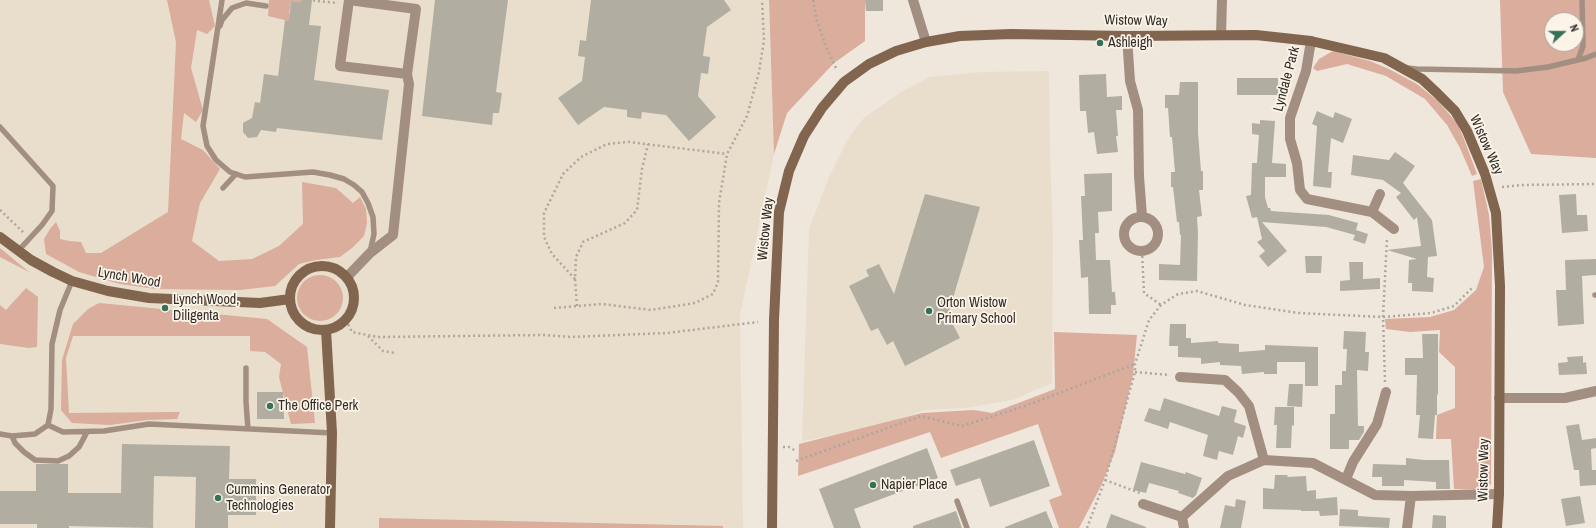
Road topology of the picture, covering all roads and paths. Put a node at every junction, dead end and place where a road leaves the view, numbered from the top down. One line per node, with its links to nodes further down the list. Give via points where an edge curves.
1 (222, 0): 12 (lane)
2 (308, 0): 8 (path)
3 (762, 0): 22 (path, via 764,40 759,72 747,116)
4 (813, 0): 18 (path, via 817,21)
5 (913, 0): 14 (street)
6 (1222, 0): 10 (street)
7 (1582, 0): 16 (lane, via 1583,46)
8 (348, 4): 19 (street, via 340,66); 19 (street, via 349,0 416,9)
9 (266, 6): 12 (lane, via 246,3 232,8 222,20)
10 (1221, 35): 11 (street, Wistow Way); 13 (street, Wistow Way, via 1256,35)
11 (1127, 36): 14 (street, Wistow Way, via 1011,34 960,36); 30 (street, via 1130,81 1138,110)
12 (216, 40): 23 (lane, via 203,126 207,146 216,160)
13 (1311, 41): 17 (street, Wistow Way, via 1384,58); 29 (street, Lyndale Park, via 1306,71 1290,118 1290,139 1297,163 1300,190 1307,199)
14 (926, 42): 74 (street, Wistow Way, via 896,51 870,64 844,82 822,108 804,136 789,171 779,212 774,320)
15 (1596, 54): 16 (lane)
16 (1578, 60): 17 (lane, via 1516,71)
17 (1400, 67): 57 (street, Wistow Way, via 1422,79 1455,111 1467,131 1489,184 1496,213 1500,286)
18 (837, 70)
19 (407, 74): 36 (street, via 409,84 394,235)
20 (0, 127): 33 (lane, via 53,186 52,211)
21 (648, 144): 22 (path); 38 (path, via 637,210 626,223 583,242 576,257); 38 (path, via 607,144 581,156 562,174 544,213 544,237 552,254)
22 (727, 154): 43 (path, via 719,203 718,282 713,294 695,303 650,310 602,304)
23 (236, 174): 26 (lane); 36 (lane, via 244,177 313,172 344,179 354,185 365,198 373,217 374,234)
24 (1596, 184): 25 (path)
25 (1502, 187)
26 (223, 188)
27 (1380, 194): 29 (street)
28 (0, 210): 33 (path)
29 (1372, 212): 31 (street, Lyndale Park)
30 (1142, 216): 34 (street, via 1153,221 1158,231 1153,246); 34 (street, via 1128,223 1124,234 1128,244)
31 (1390, 226): 45 (path)
32 (0, 237): 35 (street, Lynch Wood)
33 (30, 238): 35 (lane)
34 (1142, 251): 42 (path, via 1144,293)
35 (18, 252): 39 (street, Lynch Wood)
36 (370, 252): 37 (street)
37 (347, 277): 41 (street, via 340,271 324,266 307,269 295,282); 46 (street, via 354,291 354,299)
38 (575, 280): 43 (path)
39 (72, 281): 41 (street, Lynch Wood, via 108,291 149,298 260,304); 58 (lane, via 60,310 52,344 51,409)
40 (1473, 287): 45 (path, via 1454,306 1431,313)
41 (290, 299): 48 (street, via 298,319 310,328)
42 (1160, 305): 45 (path, via 1178,294 1197,291 1245,305 1298,313); 51 (path, via 1149,320)
43 (577, 306): 44 (path)
44 (554, 308)
45 (1383, 316): 55 (path)
46 (346, 320): 48 (street); 49 (path, via 352,332)
47 (758, 322): 49 (path, via 668,333 570,337)
48 (326, 330): 61 (street)
49 (368, 335): 50 (path, via 383,351)
50 (396, 352)
51 (1135, 364): 53 (path); 65 (path, via 1025,406 962,426 921,416)
52 (246, 368): 59 (lane)
53 (1135, 372): 54 (path); 67 (path)
54 (1180, 376): 64 (street, via 1225,380 1238,392 1249,406)
55 (1386, 392): 66 (street, via 1377,424 1353,462)
56 (1596, 392): 57 (street, via 1565,398)
57 (1499, 398): 68 (street, Wistow Way)
58 (48, 425): 60 (lane, via 63,432); 63 (lane, via 35,434)
59 (248, 429): 60 (lane, via 149,424); 61 (lane)
60 (87, 432): 63 (lane, via 79,447 58,461 35,460 24,452)
61 (332, 433): 73 (street)
62 (0, 434): 63 (lane)
63 (12, 436)
64 (1264, 460): 66 (street, via 1313,463); 72 (street, via 1228,476)
65 (796, 461)
66 (1346, 479): 69 (street, via 1375,495)
67 (1105, 480): 71 (path, via 1144,494); 76 (path)
68 (1499, 494): 69 (street); 79 (street, Wistow Way)
69 (1411, 496): 78 (street)
70 (957, 501): 75 (lane)
71 (1144, 504): 72 (street)
72 (1182, 517): 77 (street)
73 (330, 528)
74 (772, 528)
75 (967, 528)
76 (1087, 528)
77 (1184, 528)
78 (1407, 528)
79 (1497, 528)

